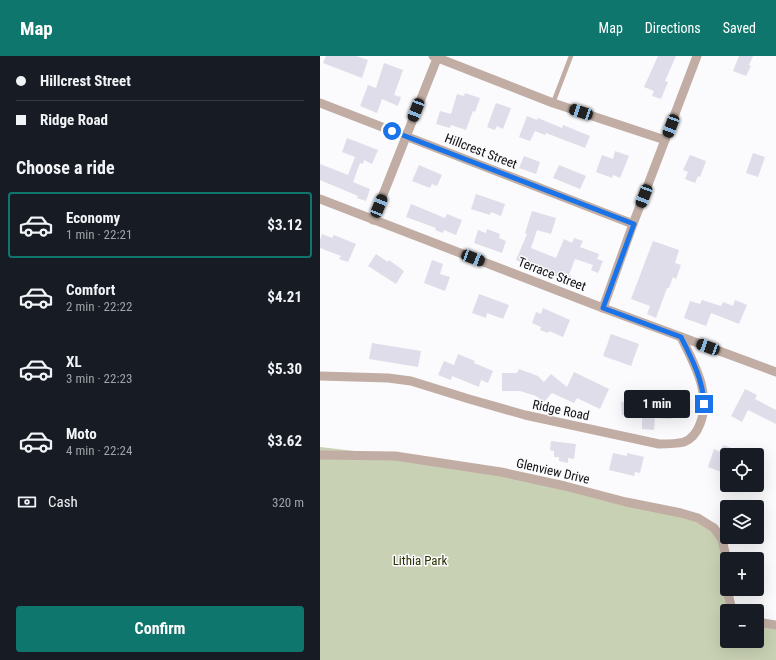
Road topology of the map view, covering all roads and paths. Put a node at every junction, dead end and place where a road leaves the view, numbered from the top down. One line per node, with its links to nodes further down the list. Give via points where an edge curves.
1 (571, 56): 5 (lane)
2 (697, 56): 7 (street)
3 (436, 57): 5 (street); 6 (street)
4 (320, 103): 6 (street, Hillcrest Street)
5 (553, 103): 7 (street)
6 (406, 137): 9 (street); 10 (street, Hillcrest Street)
7 (665, 140): 10 (street)
8 (320, 199): 9 (street, Terrace Street)
9 (373, 220): 11 (street, Terrace Street)
10 (634, 224): 11 (street)
11 (603, 308): 12 (street, Terrace Street)
12 (681, 337): 13 (street, Terrace Street); 14 (street, Ridge Road, via 698,371 704,404 703,416 693,436 685,442 677,443 659,444 548,420 411,381)
13 (776, 372)
14 (320, 376)
15 (320, 455): 16 (street, Glenview Drive, via 395,456 501,472 698,518 714,528 722,539)
16 (725, 552)
17 (764, 623): 18 (street)
18 (776, 625)

